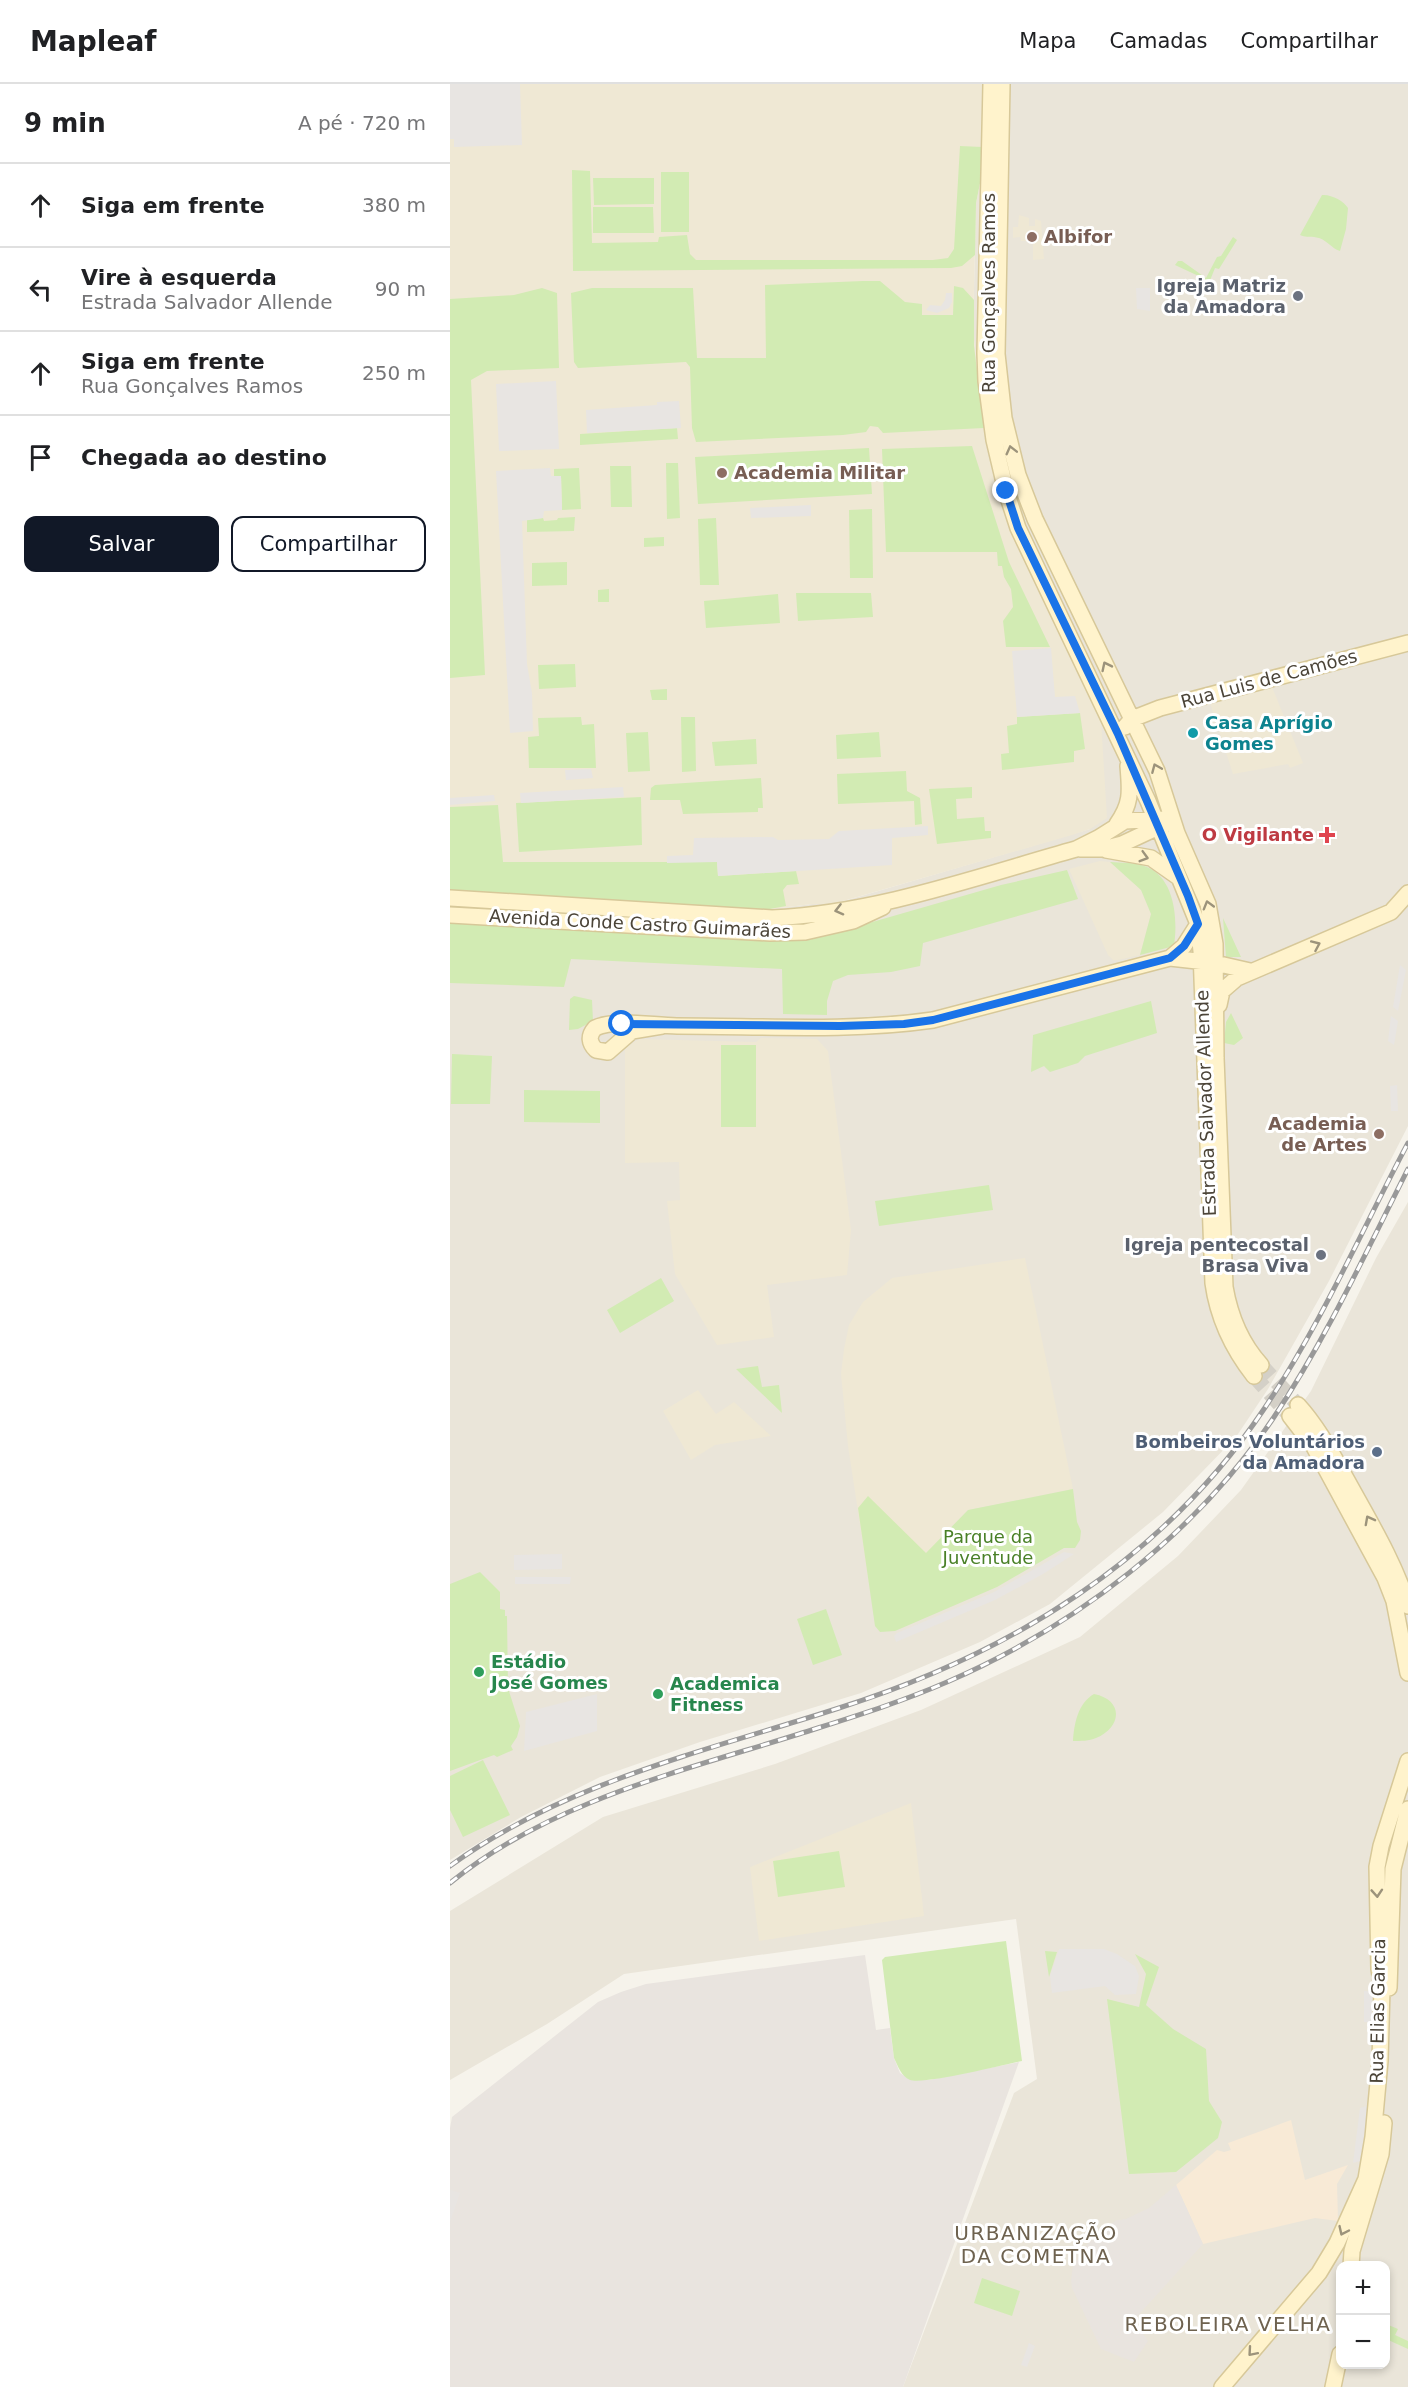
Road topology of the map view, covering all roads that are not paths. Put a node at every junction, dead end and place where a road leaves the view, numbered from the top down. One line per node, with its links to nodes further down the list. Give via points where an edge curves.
1 (991, 84): 5 (main road, Rua Gonçalves Ramos, via 985,353 994,440 1018,528)
2 (1002, 84): 4 (main road, Rua Gonçalves Ramos, one-way to 2, via 1035,519 1017,475 1004,418 997,358)
3 (1408, 643): 4 (main road, Rua Luis de Camões, via 1180,702)
4 (1132, 719): 5 (main road); 7 (main road, Rua Gonçalves Ramos, one-way to 4, via 1157,771)
5 (1118, 734): 6 (main road, Rua Gonçalves Ramos)
6 (1127, 758): 7 (main road, Rua Gonçalves Ramos); 8 (main road, via 1129,799)
7 (1162, 822): 8 (main road, Avenida Conde Castro Guimarães, via 1132,819); 10 (main road, Avenida Conde Castro Guimarães); 11 (main road, Estrada Salvador Allende); 18 (main road, Estrada Salvador Allende, one-way to 7, via 1214,928 1209,904)
8 (1117, 824): 9 (main road, Avenida Conde Castro Guimarães)
9 (1076, 849): 10 (main road, Avenida Conde Castro Guimarães); 15 (main road, Avenida Conde Castro Guimarães, via 897,901 853,921)
10 (1104, 849): 11 (main road, one-way to 11, via 1151,858)
11 (1179, 879): 16 (main road, Estrada Salvador Allende)
12 (1408, 892): 19 (main road, one-way to 12, via 1391,912)
13 (450, 898): 15 (main road, Avenida Conde Castro Guimarães, via 772,918)
14 (450, 915): 15 (main road, Avenida Conde Castro Guimarães, via 770,933)
15 (805, 924)
16 (1198, 924): 17 (main road, via 1184,946); 18 (main road, Estrada Salvador Allende)
17 (1170, 958): 18 (main road); 22 (main road, via 904,1024)
18 (1208, 962): 19 (main road); 20 (main road, Estrada Salvador Allende); 20 (main road, Estrada Salvador Allende, via 1213,1283 1218,1312 1229,1339 1258,1371 1237,1330 1225,1287)
19 (1256, 970): 20 (main road, via 1222,992)
20 (1217, 1016)
21 (604, 1026): 22 (main road); 23 (main road, via 615,1033); 23 (main road, via 592,1032 592,1046 601,1053 608,1052)
22 (662, 1026): 23 (main road, via 632,1031)
23 (616, 1043)
24 (1294, 1411): 25 (main road)
25 (1390, 1575): 26 (main road); 27 (main road)
26 (1408, 1606)
27 (1408, 1673)
28 (1408, 1761): 30 (main road, Rua Elias Garcia, one-way to 30, via 1377,1867 1382,1988 1371,2148 1366,2179)
29 (1408, 1809): 32 (main road, Rua Elias Garcia, via 1393,1869 1388,2088 1381,2154)
30 (1328, 2258): 31 (main road); 34 (main road, Rua Elias Garcia, one-way to 34)
31 (1336, 2261)
32 (1351, 2261)
33 (1337, 2369): 35 (main road)
34 (1222, 2387)
35 (1333, 2387)

